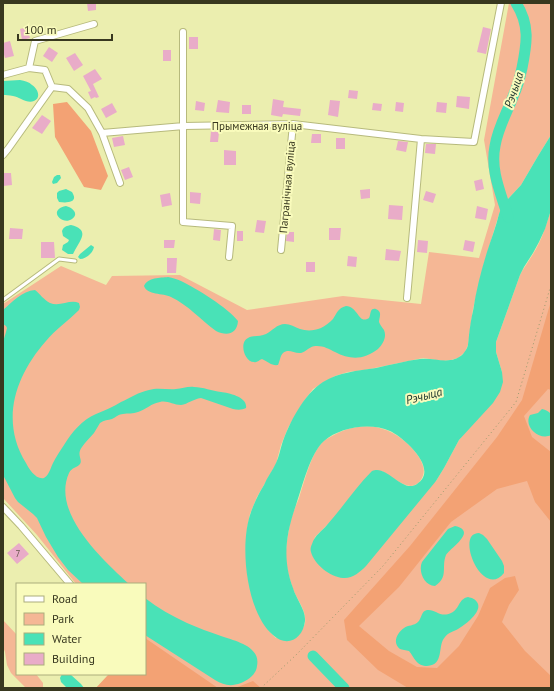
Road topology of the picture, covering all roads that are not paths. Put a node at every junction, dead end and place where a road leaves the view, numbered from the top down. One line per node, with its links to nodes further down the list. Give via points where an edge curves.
1 (501, 3): 10 (street, Прымежная вуліца, via 474,142)
2 (94, 24): 4 (street, via 35,41)
3 (183, 32): 8 (street)
4 (29, 68): 5 (street); 6 (street, via 45,70)
5 (3, 75)
6 (52, 87): 9 (street, via 68,89 88,108); 11 (street)
7 (292, 124): 8 (street, Прымежная вуліца); 10 (street, Прымежная вуліца); 13 (street, Пагранічная вуліца)
8 (184, 126): 9 (street, Прымежная вуліца); 14 (street, via 183,222 232,226)
9 (102, 133): 12 (street)
10 (421, 138): 16 (street)
11 (3, 155)
12 (120, 183)
13 (281, 250)
14 (229, 257)
15 (75, 261): 17 (lane, via 59,259)
16 (407, 298)
17 (3, 300)
18 (3, 507): 19 (street)
19 (69, 583)

